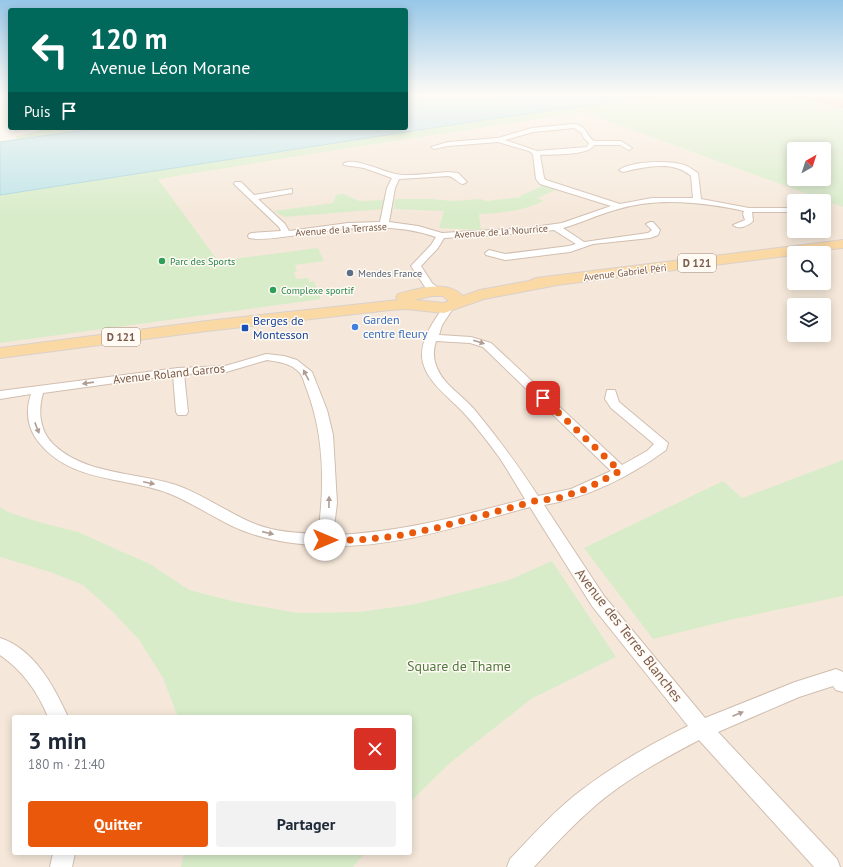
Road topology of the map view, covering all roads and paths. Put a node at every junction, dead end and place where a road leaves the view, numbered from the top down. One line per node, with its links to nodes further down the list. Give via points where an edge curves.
1 (513, 135): 3 (street)
2 (586, 135): 4 (street)
3 (498, 140): 5 (street, via 448,144); 7 (street)
4 (592, 143): 6 (street, via 621,144); 7 (street, via 584,150)
5 (434, 148)
6 (629, 148)
7 (536, 153): 16 (street, via 540,180 543,182)
8 (346, 164): 10 (street, via 365,166)
9 (623, 170): 15 (street, via 640,165 665,164 693,172)
10 (396, 177): 11 (street, via 448,174); 20 (street, via 391,188)
11 (463, 182)
12 (238, 184): 14 (street, Avenue de la Terrasse)
13 (289, 191): 14 (street)
14 (253, 197): 23 (street, Avenue de la Terrasse)
15 (697, 202): 16 (street, Avenue de la Nourrice, via 652,201); 17 (street, Avenue de la Nourrice)
16 (620, 206): 22 (street, Avenue de la Nourrice)
17 (749, 210): 18 (street, Avenue de la Nourrice); 21 (street, via 748,221)
18 (787, 210)
19 (650, 224): 27 (street, via 656,230 650,235)
20 (384, 225): 23 (street, Avenue de la Terrasse); 25 (street, Avenue de la Terrasse, via 427,229)
21 (737, 226)
22 (556, 227): 25 (street, Avenue de la Nourrice); 27 (street)
23 (286, 233): 24 (street, Avenue de la Terrasse)
24 (252, 236)
25 (441, 236): 31 (street, Avenue de la Nourrice, via 416,266)
26 (843, 244): 31 (main road, Avenue Gabriel Péri / D 121, via 551,282)
27 (582, 245): 29 (street, via 570,249)
28 (489, 253): 29 (street)
29 (505, 257): 30 (street, via 504,261)
30 (508, 267)
31 (440, 300): 32 (street, Avenue des Terres Blanches); 32 (street); 34 (main road, Avenue Gabriel Péri / D 121)
32 (437, 324): 33 (street, Avenue des Terres Blanches)
33 (436, 339): 40 (street, one-way to 40, via 471,340 488,346); 41 (street, Avenue des Terres Blanches, via 428,352 431,369 440,383 468,410 504,455)
34 (0, 351)
35 (178, 371): 36 (street, Avenue Roland Garros, one-way to 36); 39 (street); 42 (street, Avenue Roland Garros, one-way to 35, via 330,503 326,435 321,410 306,372 293,362 266,357 226,369)
36 (38, 390): 38 (street, Avenue Roland Garros); 42 (street, one-way to 42, via 33,410 42,439 56,453 74,464 94,472 174,490 240,524 266,533)
37 (610, 392): 40 (street, via 615,405 661,443 661,447 644,460)
38 (0, 395)
39 (182, 412)
40 (620, 471): 41 (street, via 586,489 559,498)
41 (535, 501): 42 (street, via 397,536); 46 (street, Avenue des Terres Blanches, via 598,601)
42 (325, 540)
43 (0, 645): 45 (street, via 34,675)
44 (841, 679): 46 (street, one-way to 44, via 795,690)
45 (57, 715)
46 (702, 729): 48 (street, via 652,754 589,797 560,823); 50 (street, Avenue des Terres Blanches)
47 (64, 855): 49 (street)
48 (525, 864)
49 (61, 867)
50 (829, 867)

